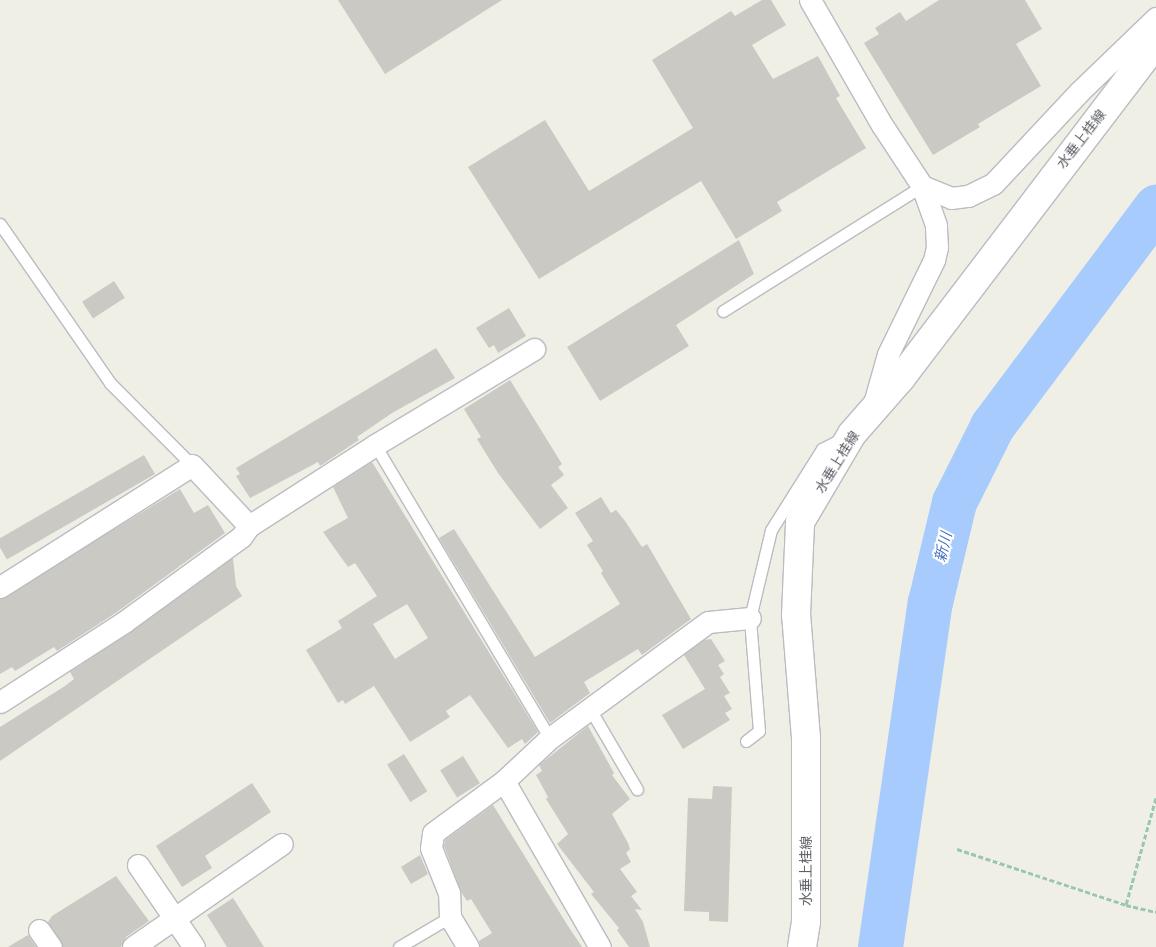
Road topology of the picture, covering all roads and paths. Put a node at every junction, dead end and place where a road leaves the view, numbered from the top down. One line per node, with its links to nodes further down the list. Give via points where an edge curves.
1 (810, 0): 4 (street, via 882,125)
2 (1156, 18): 4 (street, via 1079,92 993,184 968,196 951,198)
3 (1156, 43): 8 (main road, 水垂上桂線, via 901,378)
4 (922, 186): 6 (lane); 8 (street, via 936,225 937,247 934,260 888,354)
5 (0, 224): 11 (lane, via 110,383)
6 (723, 311)
7 (534, 349): 10 (street)
8 (871, 412): 9 (main road, 水垂上桂線)
9 (852, 434): 14 (lane, via 822,449 771,530); 34 (main road, 水垂上桂線, via 800,522 796,615 806,738 806,921)
10 (375, 445): 12 (street); 17 (lane)
11 (192, 465): 12 (street); 13 (street)
12 (249, 526): 15 (street, via 241,538 124,622)
13 (0, 587)
14 (750, 618): 16 (street, via 708,622); 18 (lane, via 759,731)
15 (0, 702)
16 (590, 708): 17 (street); 20 (lane)
17 (550, 738): 19 (street)
18 (746, 741)
19 (504, 781): 27 (street, via 433,833 431,848 449,894); 33 (street)
20 (637, 789)
21 (1156, 798): 25 (path)
22 (282, 844): 28 (street)
23 (956, 849): 25 (path)
24 (138, 865): 28 (street)
25 (1126, 905): 26 (path)
26 (1156, 912)
27 (450, 917): 31 (lane); 32 (street)
28 (174, 918): 29 (street); 30 (street)
29 (133, 947)
30 (194, 947)
31 (399, 947)
32 (468, 947)
33 (600, 947)
34 (802, 947)

